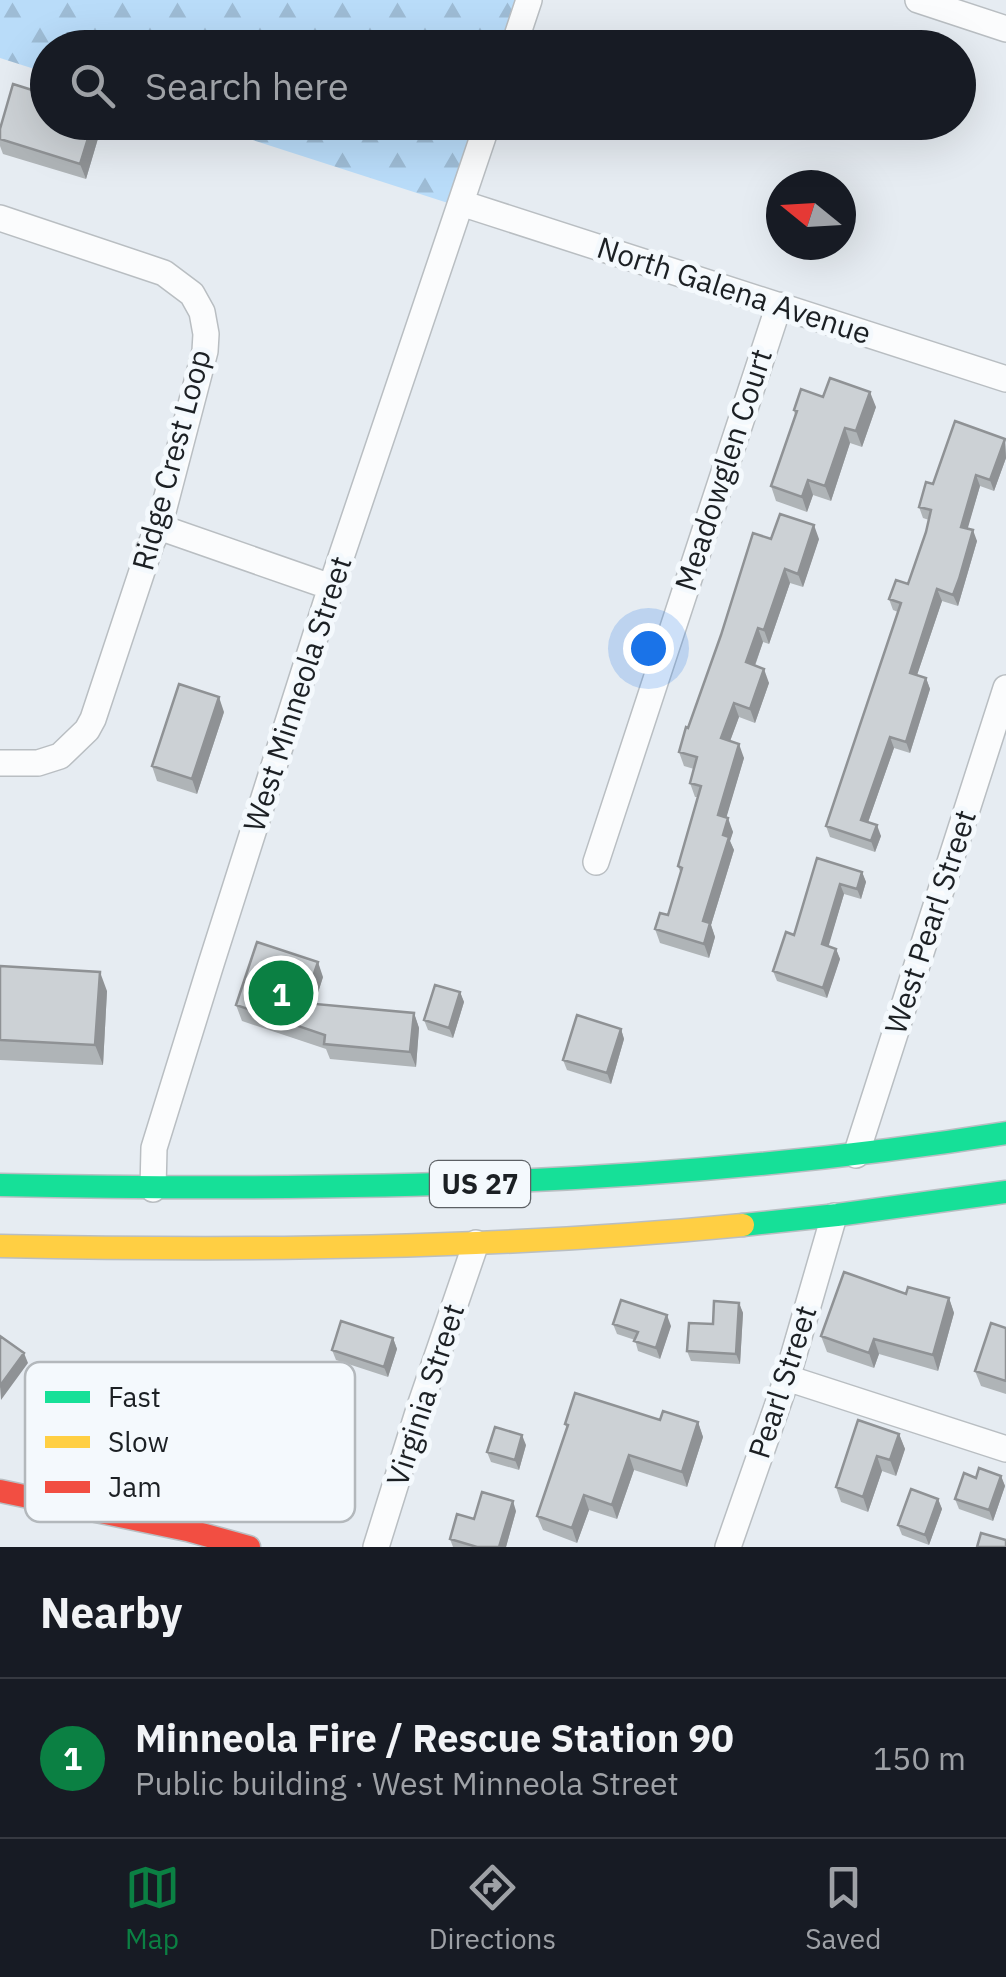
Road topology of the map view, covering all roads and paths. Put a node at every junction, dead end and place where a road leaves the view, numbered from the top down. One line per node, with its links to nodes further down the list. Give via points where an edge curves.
1 (529, 0): 4 (street)
2 (918, 0): 3 (street)
3 (1006, 28)
4 (519, 30)
5 (482, 140): 6 (street, West Minneola Street)
6 (461, 204): 8 (street, North Galena Avenue); 11 (street, West Minneola Street)
7 (0, 218): 10 (street, Ridge Crest Loop, via 164,273 192,294 202,312 206,351)
8 (778, 305): 9 (street, North Galena Avenue); 14 (street, Meadowglen Court)
9 (1006, 379)
10 (159, 527): 11 (street); 13 (street, Ridge Crest Loop, via 86,730 60,756)
11 (331, 587): 22 (street, West Minneola Street, via 154,1148)
12 (1006, 688): 17 (street, West Pearl Street)
13 (0, 763)
14 (596, 862)
15 (1006, 1133): 16 (main road, US 27)
16 (957, 1140): 17 (main road, US 27); 18 (main road)
17 (856, 1155): 19 (main road); 22 (main road, US 27, via 490,1183)
18 (897, 1172)
19 (831, 1176)
20 (0, 1185): 22 (main road, US 27)
21 (869, 1188): 25 (main road)
22 (153, 1189)
23 (1006, 1192): 25 (main road, US 27)
24 (788, 1201): 26 (main road)
25 (834, 1216): 26 (main road, US 27); 29 (street, Pearl Street)
26 (734, 1226): 27 (main road, US 27)
27 (476, 1244): 28 (main road, US 27); 35 (street, Virginia Street)
28 (0, 1246)
29 (787, 1378): 30 (street); 36 (street, Pearl Street)
30 (1006, 1449)
31 (0, 1491): 32 (main road)
32 (25, 1496)
33 (149, 1522): 34 (main road)
34 (249, 1547)
35 (376, 1547)
36 (728, 1547)

